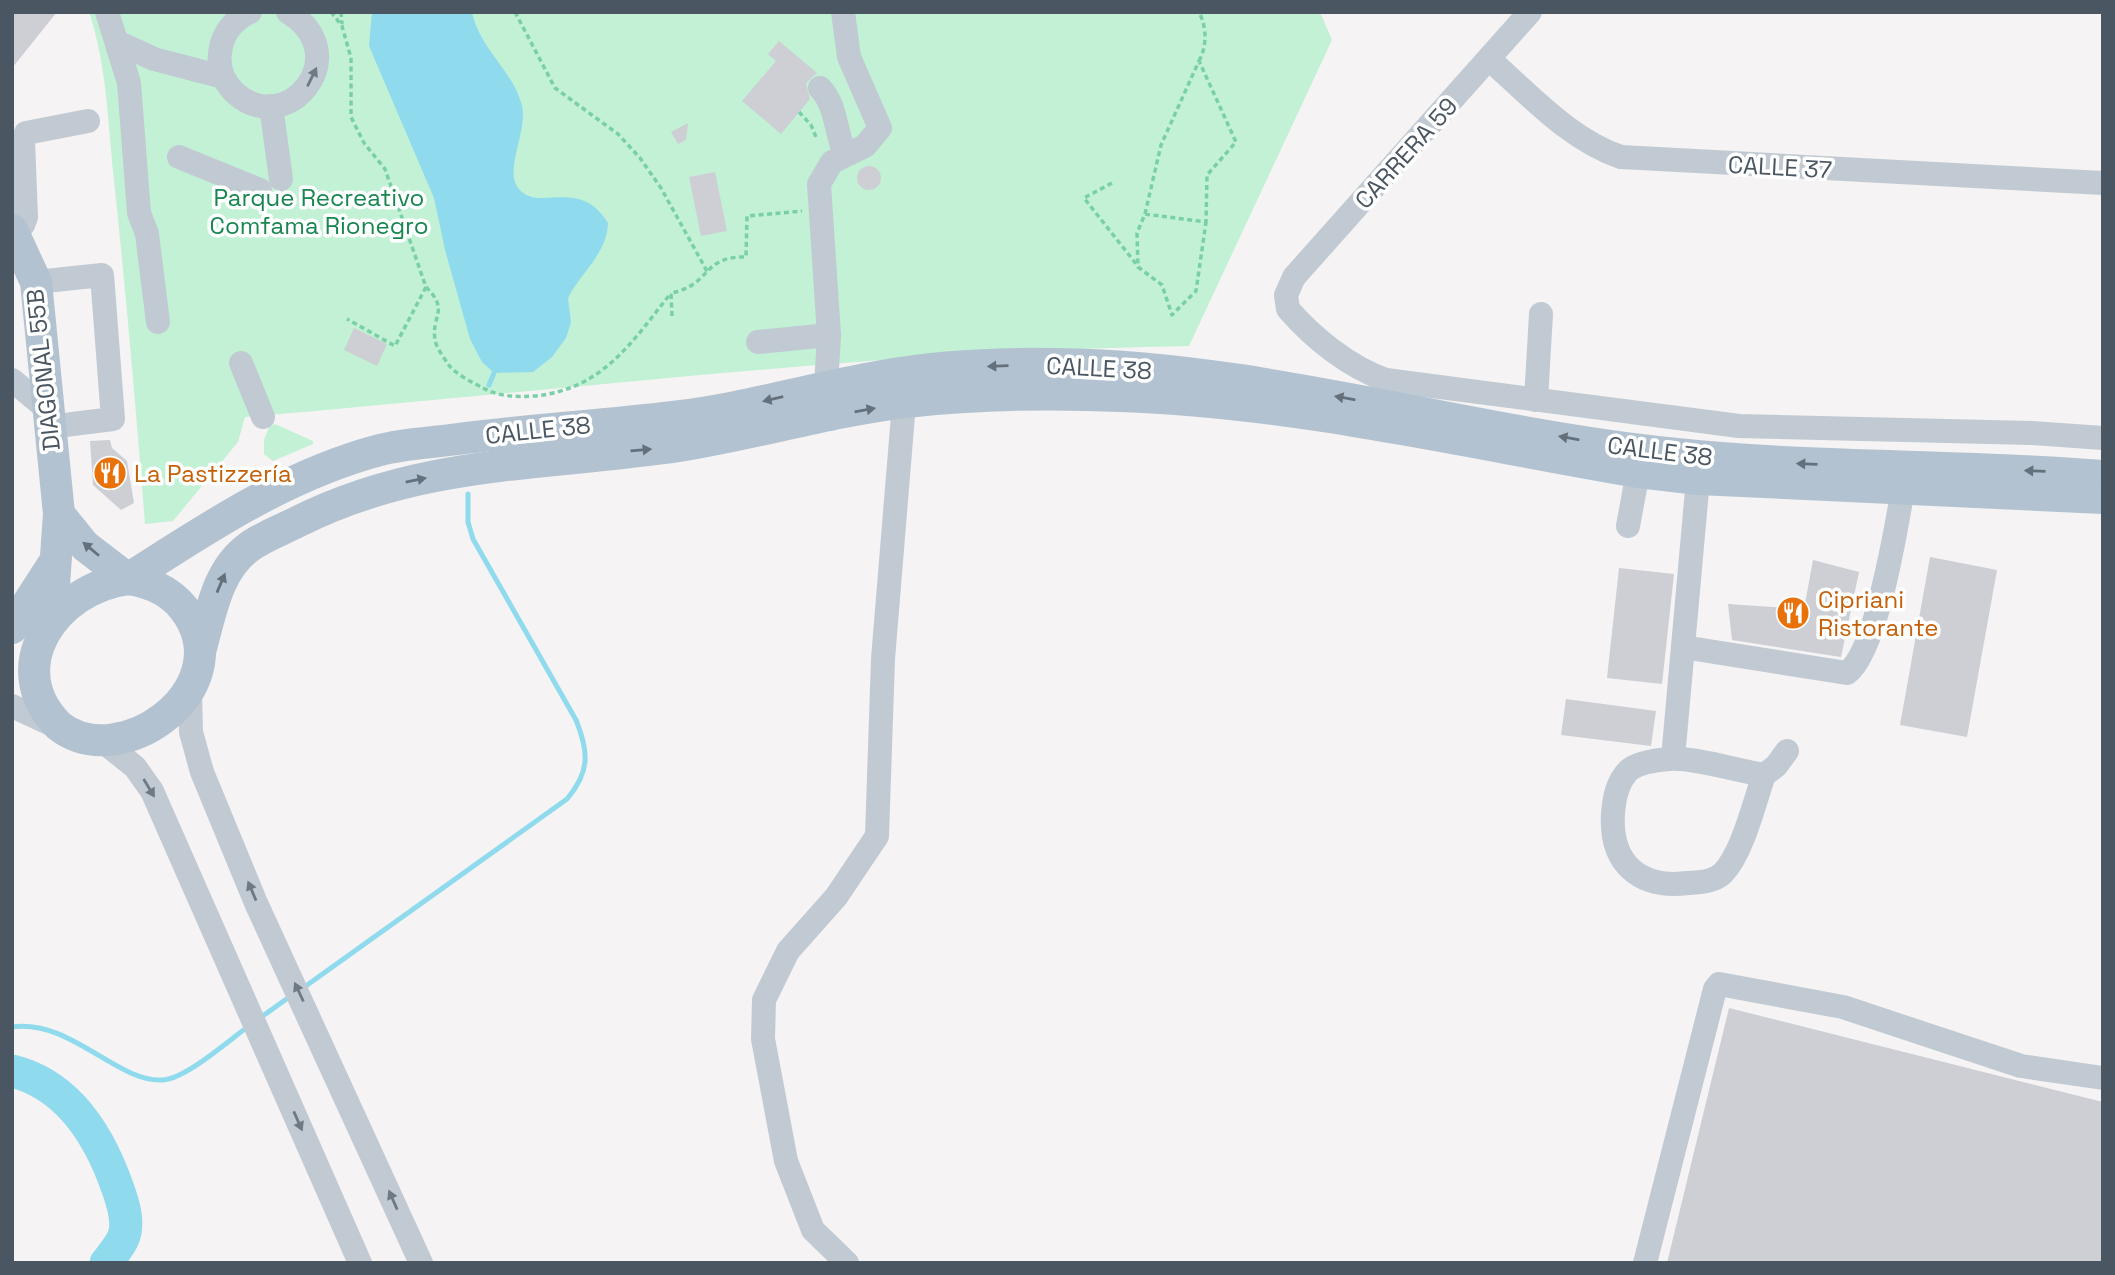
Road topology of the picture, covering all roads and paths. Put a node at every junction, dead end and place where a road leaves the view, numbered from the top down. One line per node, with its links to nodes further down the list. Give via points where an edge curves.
1 (107, 12): 11 (street)
2 (250, 12): 14 (street, via 229,27 222,41)
3 (288, 12): 16 (street, one-way to 3, via 302,94 317,65 311,32)
4 (331, 12): 10 (path)
5 (341, 12): 10 (path)
6 (515, 12): 27 (path, via 555,88 618,134 640,158)
7 (843, 12): 18 (street, via 849,57 880,128 865,146)
8 (1199, 12): 13 (path, via 1205,50)
9 (1530, 12): 12 (street, CARRERA 59)
10 (342, 26): 29 (path, via 351,58 351,117 385,169)
11 (119, 43): 14 (street, via 154,59); 35 (street, via 129,83 139,213 147,234)
12 (1490, 60): 21 (street, CALLE 37, via 1574,133 1621,158); 31 (street, CARRERA 59, via 1294,277)
13 (1199, 61): 23 (path, via 1161,145); 24 (path, via 1236,142 1208,175)
14 (223, 77): 16 (street, via 241,98)
15 (820, 88): 18 (street, via 831,99)
16 (271, 106): 19 (street, via 271,185)
17 (88, 121): 25 (street, via 26,133 26,216 23,225)
18 (845, 154): 22 (street, via 832,162 820,184)
19 (179, 157)
20 (1112, 183): 26 (path, via 1084,198)
21 (2103, 183)
22 (821, 209): 27 (path, via 747,216 746,257 721,259); 36 (street)
23 (1145, 214): 24 (path); 26 (path, via 1137,233)
24 (1206, 222): 26 (path, via 1196,291 1172,316 1162,285)
25 (13, 230): 28 (main road, DIAGONAL 55B)
26 (1138, 267)
27 (708, 273): 30 (path, via 691,289)
28 (36, 282): 44 (main road, DIAGONAL 55B); 44 (street, via 102,275 113,419)
29 (426, 287): 30 (path, via 438,299 435,341 450,367 493,393 516,397 560,393 610,365 639,338); 34 (path, via 394,346)
30 (671, 293): 33 (path)
31 (1286, 295): 41 (street, CALLE 38, via 1288,309 1299,322 1364,373 1385,380)
32 (1541, 314): 41 (street)
33 (672, 316)
34 (347, 319)
35 (158, 322)
36 (829, 335): 37 (street); 40 (street)
37 (758, 342)
38 (241, 363): 43 (street)
39 (12, 380): 44 (street)
40 (826, 387): 47 (main road, CALLE 38, one-way to 40, via 1764,462 1661,453 1245,382 1054,363 888,375); 54 (main road, CALLE 38, one-way to 54, via 676,416 385,449 285,487 206,528)
41 (1536, 400): 45 (street, CALLE 38, via 1739,426)
42 (904, 402): 46 (main road, CALLE 38, via 1016,394 1252,406); 58 (main road, CALLE 38, one-way to 42, via 231,564 249,547 352,497 489,466 675,447); 69 (street, via 883,659 877,836 836,898 788,951 764,1000 763,1039 786,1161 813,1230)
43 (263, 417)
44 (48, 418): 51 (main road, DIAGONAL 55B)
45 (2103, 438)
46 (1638, 472): 48 (main road, CALLE 38); 52 (street)
47 (2103, 475)
48 (1698, 479): 49 (main road, CALLE 38); 57 (street)
49 (1903, 489): 50 (main road, CALLE 38); 57 (street, via 1889,567 1860,659 1847,673)
50 (2103, 498)
51 (59, 514): 53 (main road, DIAGONAL 55B); 54 (main road, one-way to 51, via 85,546)
52 (1628, 526)
53 (55, 562): 55 (main road, DIAGONAL 55B); 56 (main road)
54 (128, 579): 55 (main road, via 92,589); 58 (main road, via 156,586 183,606)
55 (52, 613): 56 (street); 61 (main road, via 31,650 30,680 39,704)
56 (12, 629)
57 (1682, 647): 64 (street)
58 (201, 648): 59 (main road, via 199,672)
59 (190, 691): 62 (main road, via 162,719 122,737); 68 (street, one-way to 59, via 256,902 195,755)
60 (12, 706): 61 (street)
61 (65, 731): 62 (main road)
62 (102, 740): 67 (street, one-way to 67, via 135,767 152,790)
63 (1787, 751): 65 (street)
64 (1672, 758): 65 (street); 65 (street, via 1630,769 1619,783 1612,835 1616,851 1628,866 1642,877 1671,885 1709,881 1721,875 1734,858)
65 (1764, 775)
66 (2103, 1078): 70 (street, via 2021,1066 1843,1007 1719,984 1714,989)
67 (360, 1263)
68 (421, 1263)
69 (847, 1263)
70 (1644, 1263)

